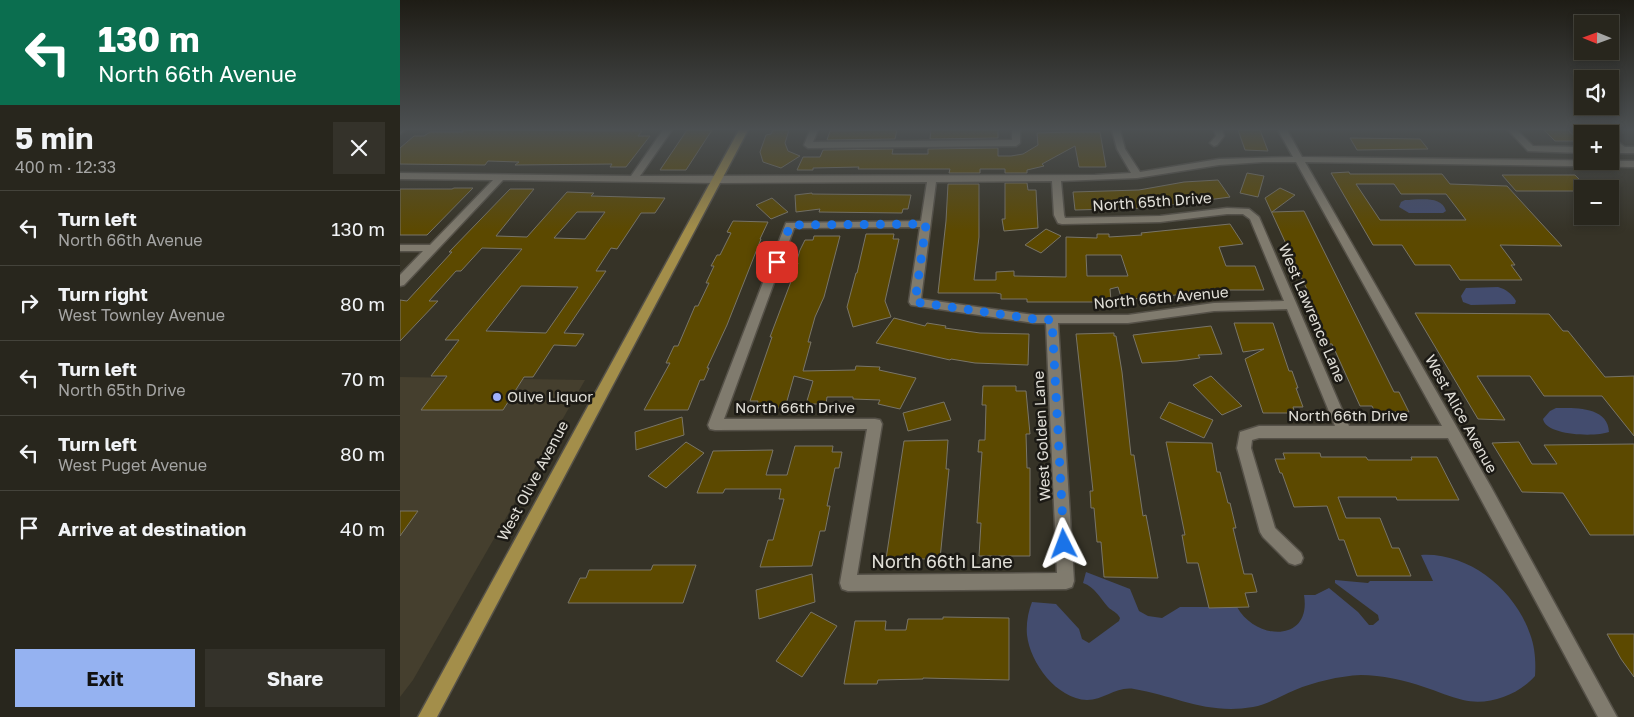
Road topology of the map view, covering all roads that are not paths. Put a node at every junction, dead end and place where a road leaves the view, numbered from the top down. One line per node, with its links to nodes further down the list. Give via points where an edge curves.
1 (644, 163): 11 (street)
2 (727, 163): 14 (main road, West Olive Avenue)
3 (1130, 163): 8 (street)
4 (1215, 163): 8 (street)
5 (1302, 163): 23 (street, West Alice Avenue)
6 (1598, 163): 7 (street)
7 (1634, 164)
8 (1137, 175): 12 (street)
9 (400, 176): 10 (street)
10 (501, 177): 11 (street); 18 (street)
11 (634, 178): 14 (street)
12 (1056, 178): 13 (street); 15 (street, North 65th Drive, via 1062,222 1160,219 1226,210)
13 (932, 179): 14 (street); 16 (street)
14 (718, 180): 27 (main road, West Olive Avenue)
15 (1245, 211): 20 (street, West Lawrence Lane, via 1254,217)
16 (926, 224): 21 (street, North 66th Avenue, via 915,302); 26 (street, North 66th Drive, via 790,225 715,425 876,424)
17 (400, 248): 18 (street)
18 (432, 248): 19 (street)
19 (400, 282)
20 (1291, 306): 21 (street, North 66th Avenue, via 1214,307 1128,319); 22 (street, West Lawrence Lane)
21 (1052, 320): 25 (street, West Golden Lane)
22 (1344, 432): 23 (street, North 66th Drive); 24 (street, North 66th Drive, via 1258,432 1245,436 1244,448 1268,532)
23 (1452, 432): 28 (street, West Alice Avenue)
24 (1295, 558)
25 (1066, 582): 26 (street, North 66th Lane)
26 (848, 583)
27 (427, 717)
28 (1608, 717)

